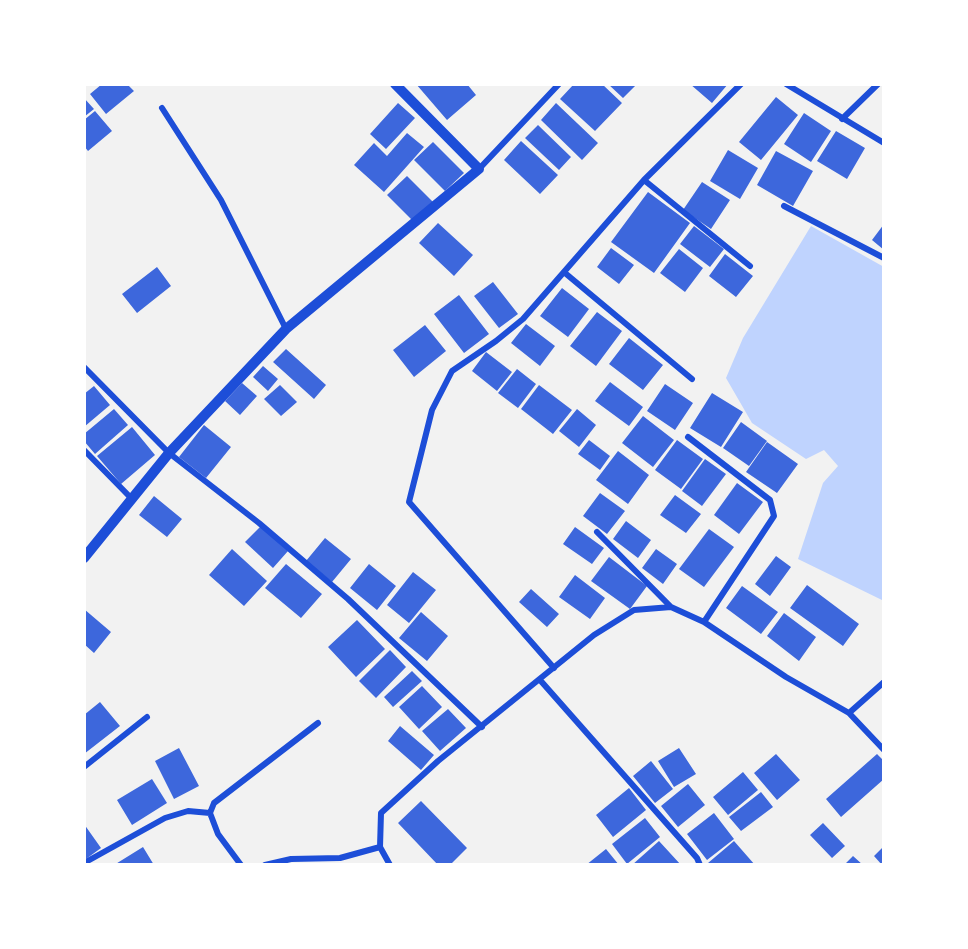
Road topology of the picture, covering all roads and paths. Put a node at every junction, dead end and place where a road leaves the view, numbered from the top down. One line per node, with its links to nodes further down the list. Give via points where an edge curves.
1 (395, 84): 9 (street)
2 (560, 84): 9 (street)
3 (741, 84): 10 (street)
4 (786, 84): 7 (street)
5 (878, 84): 7 (street)
6 (162, 108): 15 (street, via 221,200)
7 (842, 119): 8 (street)
8 (884, 143)
9 (479, 169): 15 (street)
10 (644, 180): 13 (street); 14 (street)
11 (784, 206): 12 (street)
12 (884, 258)
13 (750, 266)
14 (566, 273): 17 (street); 26 (street, via 522,319 452,371 432,410 409,502)
15 (286, 329): 20 (street)
16 (84, 367): 20 (street)
17 (692, 379)
18 (688, 437): 25 (street, via 770,500 774,516)
19 (84, 450): 21 (street)
20 (169, 453): 21 (street); 32 (street, via 348,599)
21 (132, 499): 23 (street)
22 (597, 532): 24 (street)
23 (84, 558)
24 (671, 607): 25 (street); 26 (street, via 634,610 594,635)
25 (704, 622): 29 (street)
26 (554, 668): 27 (street)
27 (540, 680): 32 (street); 41 (street)
28 (884, 682): 29 (street)
29 (849, 713): 33 (street)
30 (147, 717): 34 (street)
31 (318, 723): 35 (street, via 221,795)
32 (482, 727): 36 (street, via 381,813)
33 (884, 750)
34 (84, 767)
35 (210, 813): 37 (street, via 188,811 165,818); 38 (street, via 218,834)
36 (380, 847): 39 (street, via 340,858 291,859); 40 (street)
37 (84, 862)
38 (240, 865)
39 (265, 865)
40 (390, 865)
41 (700, 865)

